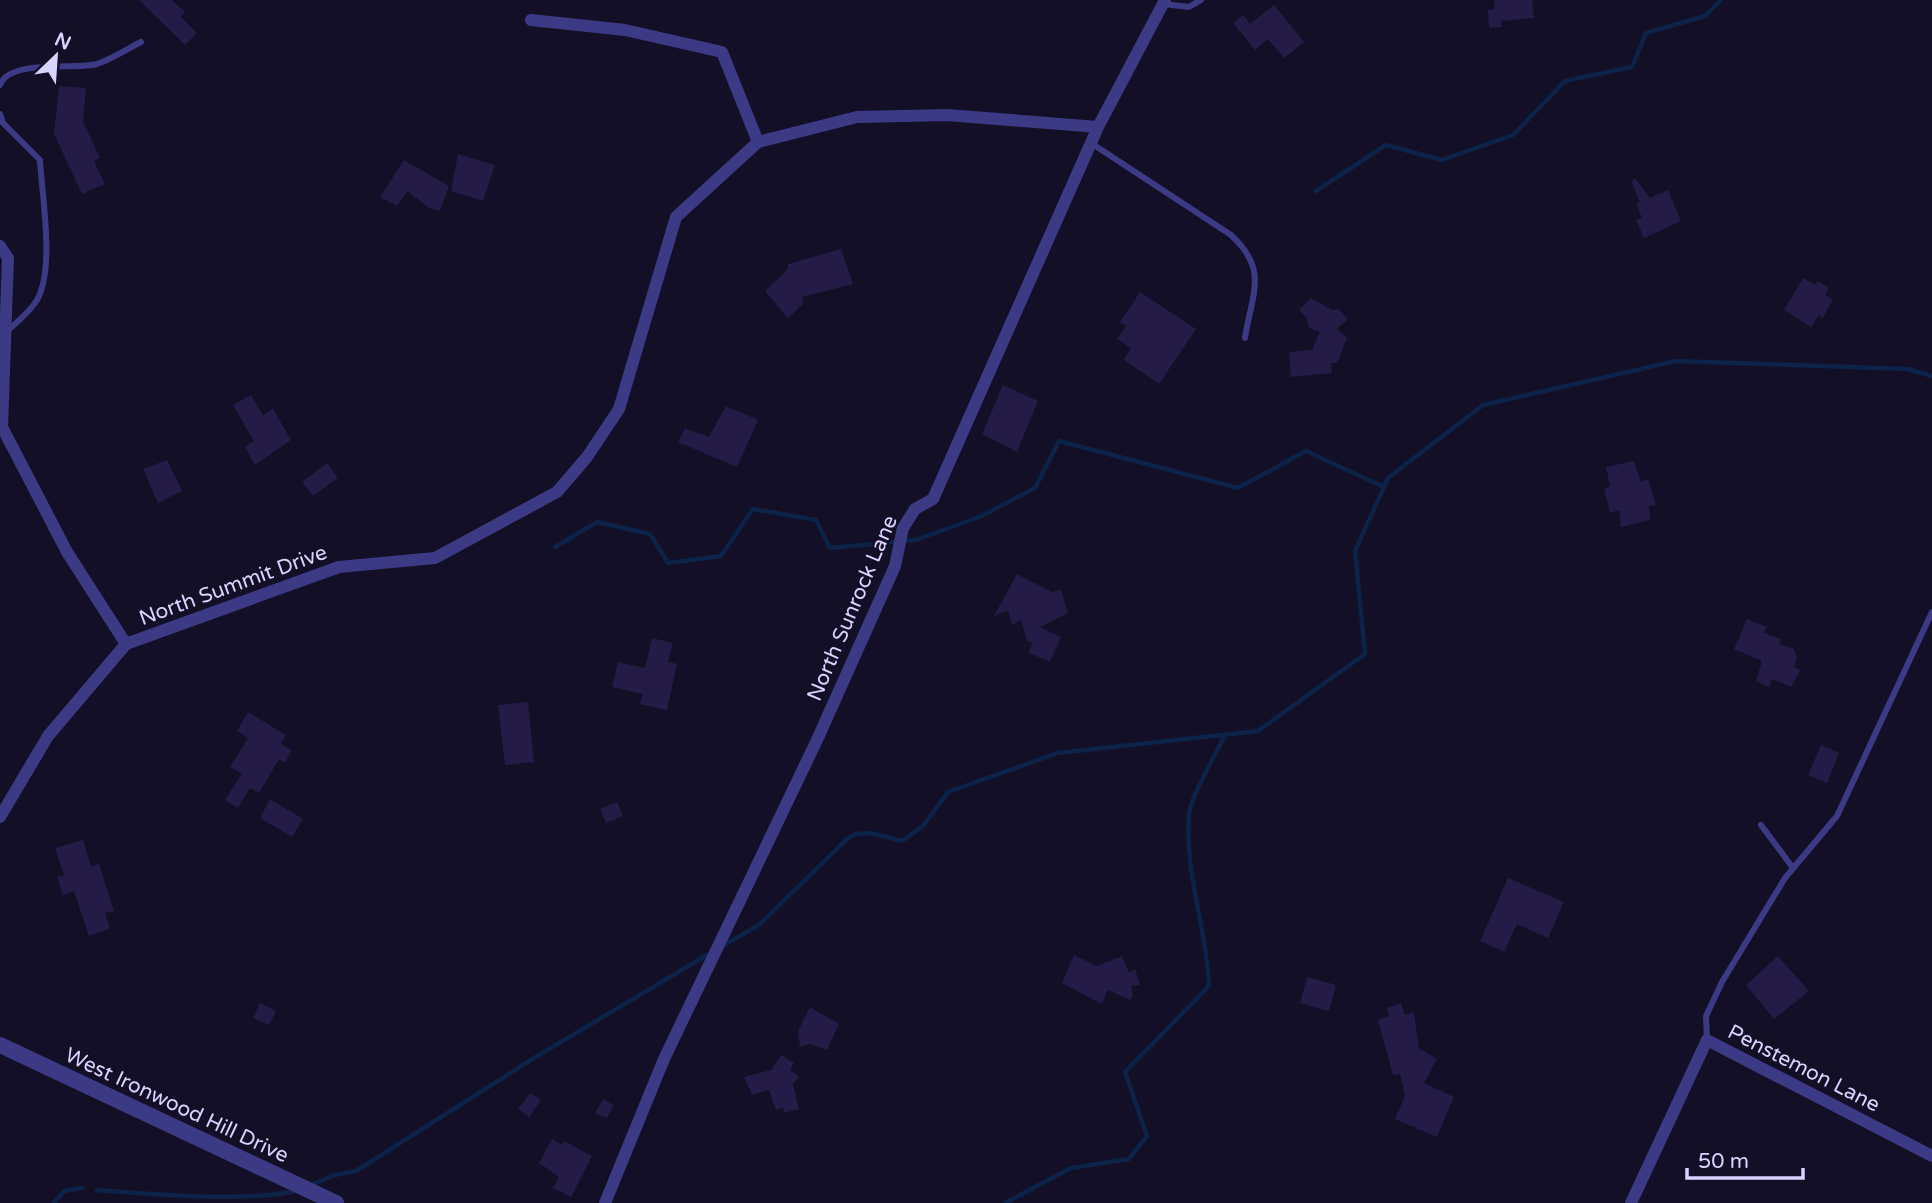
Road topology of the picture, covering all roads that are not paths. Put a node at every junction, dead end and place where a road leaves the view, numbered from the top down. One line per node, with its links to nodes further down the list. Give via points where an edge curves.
1 (1200, 0): 2 (lane, via 1189,7)
2 (1162, 1): 7 (street, North Sunrock Lane)
3 (531, 20): 8 (street, via 625,30 722,52)
4 (141, 42): 5 (lane, via 97,64 26,69 10,74)
5 (0, 85)
6 (0, 114): 11 (lane, via 3,123 40,160 46,271 27,314)
7 (1098, 127): 8 (street, North Summit Drive, via 947,115 857,117); 9 (street, North Sunrock Lane)
8 (758, 142): 14 (street, North Summit Drive, via 676,216 619,409 587,457 556,492 435,558 339,567)
9 (1091, 144): 12 (lane, via 1245,248 1254,261 1256,279); 22 (street, North Sunrock Lane, via 933,499 915,509 903,528 895,566 664,1059)
10 (0, 246): 11 (street, via 8,258)
11 (5, 332): 14 (street, via 2,426 67,552)
12 (1245, 338)
13 (1932, 612): 17 (lane, via 1837,816)
14 (126, 644): 15 (street, North Summit Drive, via 48,736)
15 (0, 817)
16 (1761, 825): 17 (lane)
17 (1793, 868): 18 (lane, via 1722,982 1706,1016)
18 (1707, 1040): 20 (street, Penstemon Lane); 23 (street, Penstemon Lane)
19 (0, 1045): 21 (street, West Ironwood Hill Drive)
20 (1932, 1156)
21 (336, 1203)
22 (605, 1203)
23 (1631, 1203)

